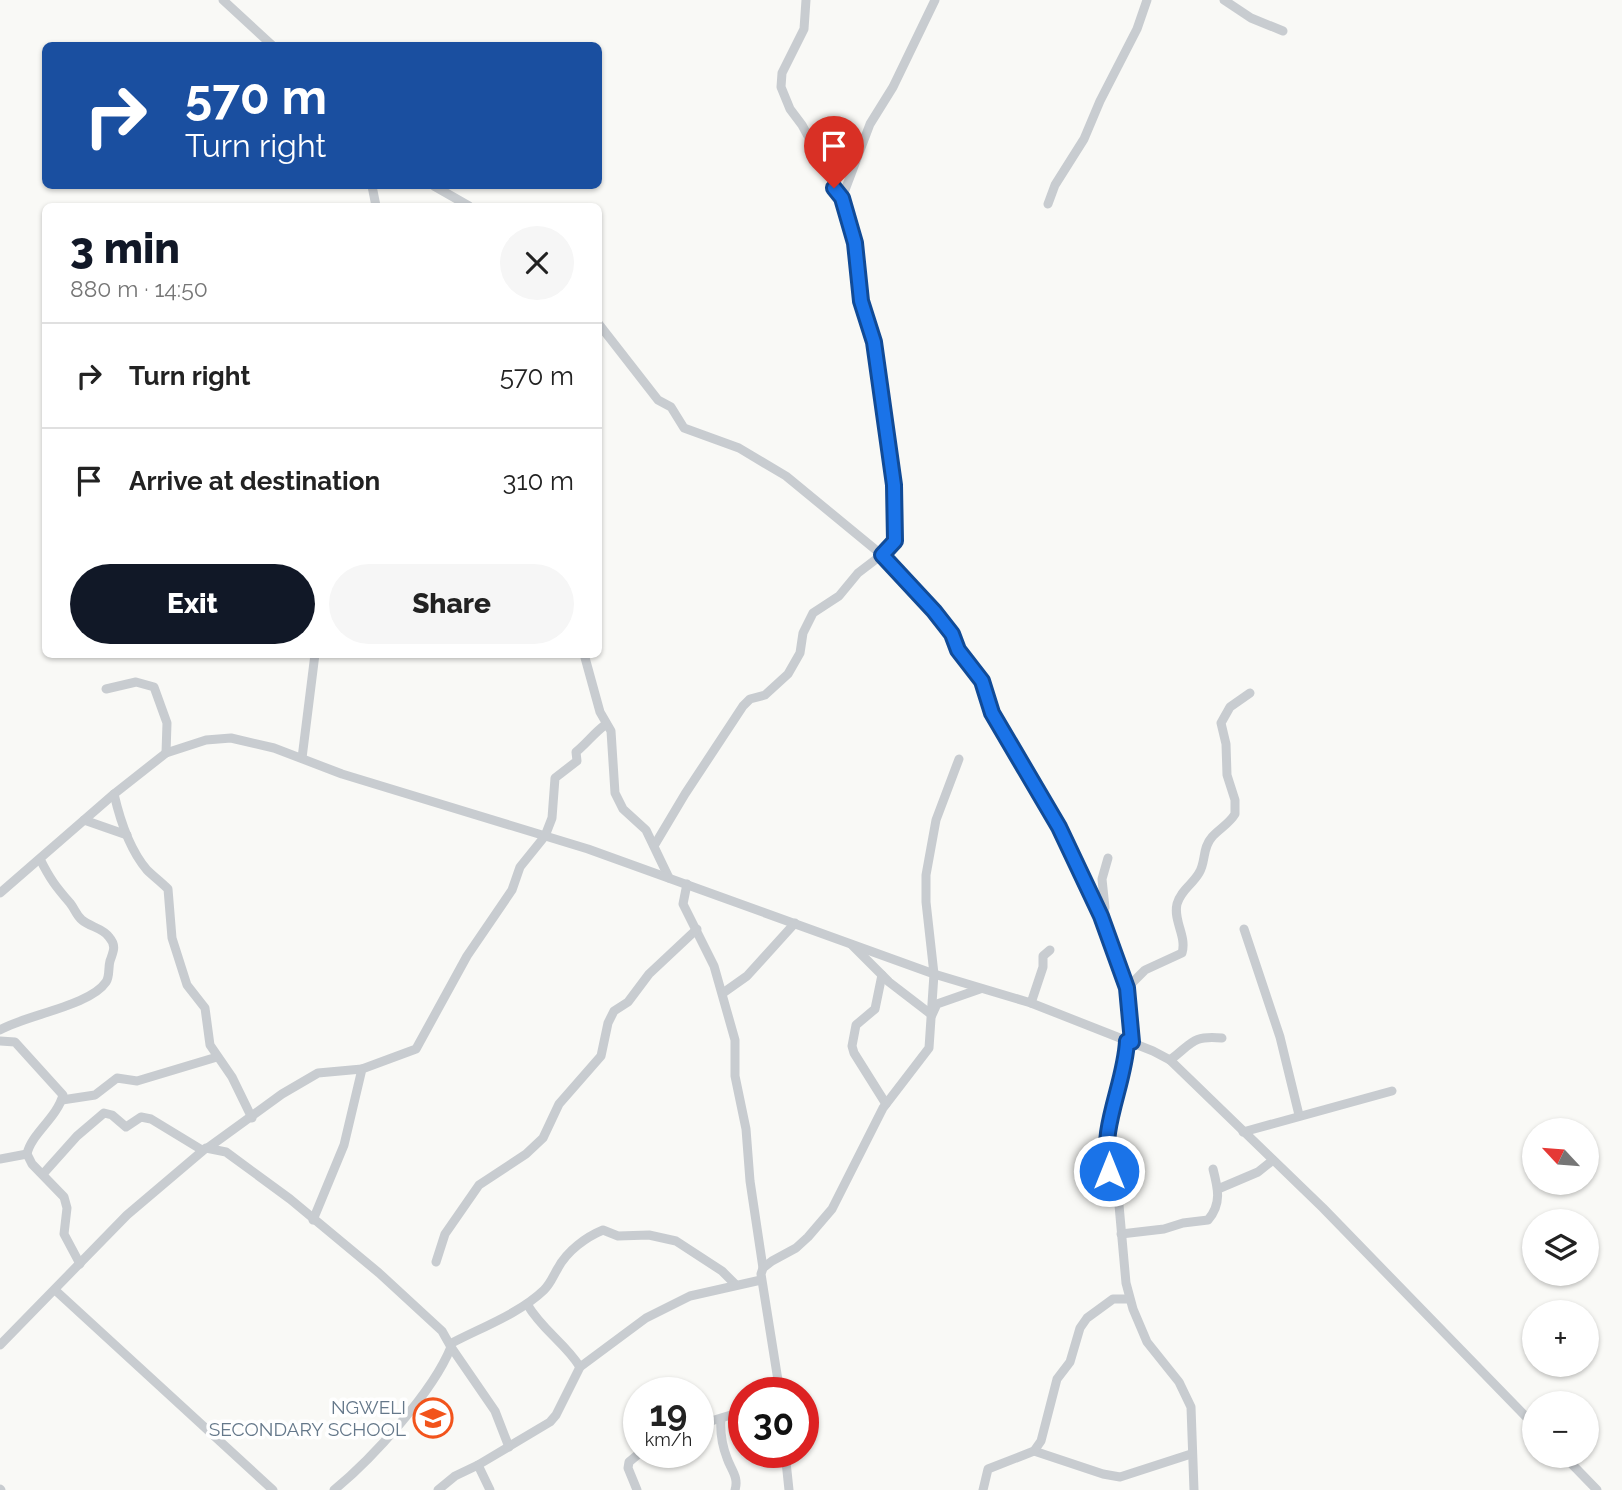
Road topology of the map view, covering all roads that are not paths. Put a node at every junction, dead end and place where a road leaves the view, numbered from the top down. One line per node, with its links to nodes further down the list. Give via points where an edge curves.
1 (223, 0): 7 (street)
2 (806, 0): 9 (street, via 804,29 782,73 781,87)
3 (935, 0): 9 (street, via 893,88 870,124)
4 (1147, 0): 11 (street, via 1084,139)
5 (1224, 0): 6 (street)
6 (1283, 31)
7 (269, 42)
8 (439, 189): 10 (street)
9 (842, 198): 13 (street, via 857,250 861,301 874,342 894,485 895,541)
10 (464, 203)
11 (1048, 204)
12 (602, 328): 13 (street, via 684,428 739,448 786,476)
13 (882, 555): 26 (street, via 858,573 839,596 813,613 795,664 765,695 743,706); 32 (street, via 939,617 982,681 992,713 1059,827)
14 (315, 658): 20 (street)
15 (585, 658): 18 (street)
16 (106, 689): 19 (street, via 136,682 154,687 167,723)
17 (1250, 693): 41 (street, via 1222,717 1235,814 1211,838 1200,873 1182,890 1176,919 1182,953 1144,970)
18 (605, 725): 25 (street, via 576,752 577,761 555,778 552,818); 26 (street, via 612,737 615,793)
19 (166, 753): 20 (street, via 206,740 231,738); 22 (street)
20 (303, 758): 25 (street)
21 (959, 759): 38 (street, via 929,848 926,902)
22 (114, 794): 23 (street); 24 (street)
23 (84, 820): 24 (street); 28 (street)
24 (127, 835): 49 (street, via 148,870 168,889 172,938 187,985 205,1008)
25 (545, 836): 29 (street); 51 (street, via 520,867 512,890 467,956 416,1049)
26 (654, 846): 29 (street)
27 (1108, 858): 32 (street)
28 (40, 859): 31 (street); 45 (street, via 57,891 78,916 104,931 115,950 109,975 99,988 69,1005)
29 (669, 878): 30 (street)
30 (687, 884): 33 (street); 34 (street, via 683,904)
31 (0, 893)
32 (1101, 916): 41 (street)
33 (795, 923): 36 (street); 42 (street, via 747,976)
34 (697, 929): 42 (street); 67 (street, via 614,1011 601,1056 559,1104 543,1138 479,1185 445,1234)
35 (1244, 929): 55 (street, via 1280,1037)
36 (848, 941): 38 (street); 39 (street)
37 (1050, 950): 43 (street, via 1043,956)
38 (934, 974): 40 (street); 44 (street)
39 (883, 975): 44 (street); 54 (street, via 875,1009 856,1025 852,1045)
40 (982, 988): 43 (street); 44 (street, via 937,1004)
41 (1127, 988): 48 (street)
42 (723, 993): 69 (street, via 735,1040 735,1076)
43 (1031, 1003): 48 (street)
44 (932, 1015): 54 (street, via 929,1048)
45 (0, 1030)
46 (1222, 1038): 50 (street, via 1194,1039)
47 (0, 1041): 53 (street, via 18,1045 62,1091)
48 (1129, 1041): 50 (street); 66 (street, via 1107,1149)
49 (216, 1056): 53 (street, via 138,1081 117,1078 95,1095); 56 (street)
50 (1170, 1060): 57 (street)
51 (362, 1069): 56 (street, via 318,1073); 65 (street, via 344,1145)
52 (1392, 1091): 55 (street)
53 (62, 1100): 59 (street)
54 (886, 1104): 69 (street, via 832,1209 796,1248)
55 (1299, 1115): 57 (street)
56 (252, 1118): 58 (street)
57 (1243, 1132): 61 (street)
58 (206, 1148): 63 (street, via 150,1119 141,1117 126,1127 104,1113); 65 (street, via 240,1160); 68 (street, via 151,1192)
59 (27, 1154): 60 (street); 63 (street)
60 (0, 1159)
61 (1273, 1160): 64 (street, via 1258,1172); 79 (street)
62 (1213, 1168): 64 (street)
63 (43, 1174): 68 (street, via 65,1200 64,1234)
64 (1218, 1189): 66 (street, via 1217,1204 1208,1220)
65 (313, 1220): 76 (street, via 379,1273 442,1331)
66 (1121, 1234): 73 (street)
67 (436, 1262)
68 (80, 1264): 72 (street)
69 (763, 1268): 70 (street)
70 (761, 1280): 71 (street); 78 (street)
71 (735, 1284): 74 (street, via 677,1241 649,1235 618,1236 603,1230 576,1248 545,1289); 77 (street, via 690,1296 646,1318)
72 (55, 1290): 75 (street); 90 (street)
73 (1129, 1299): 84 (street, via 1112,1299 1080,1328 1070,1362 1052,1391 1041,1441); 85 (street, via 1147,1342 1179,1382 1191,1407)
74 (527, 1304): 76 (street); 77 (street, via 537,1322)
75 (0, 1345)
76 (451, 1346): 83 (street, via 495,1411); 91 (street, via 438,1374 395,1428)
77 (580, 1367): 83 (street, via 556,1415)
78 (777, 1377)
79 (1522, 1413)
80 (728, 1417): 81 (street)
81 (721, 1419): 82 (street); 95 (street, via 720,1433 736,1479)
82 (714, 1421)
83 (509, 1447): 86 (street)
84 (1034, 1451): 85 (street, via 1120,1477); 97 (street, via 988,1469)
85 (1191, 1454): 98 (street)
86 (478, 1465): 92 (street); 93 (street)
87 (628, 1468): 94 (street)
88 (787, 1468): 96 (street)
89 (1576, 1468): 99 (street)
90 (273, 1490)
91 (334, 1490)
92 (438, 1490)
93 (490, 1490)
94 (637, 1490)
95 (734, 1490)
96 (789, 1490)
97 (983, 1490)
98 (1194, 1490)
99 (1597, 1490)

